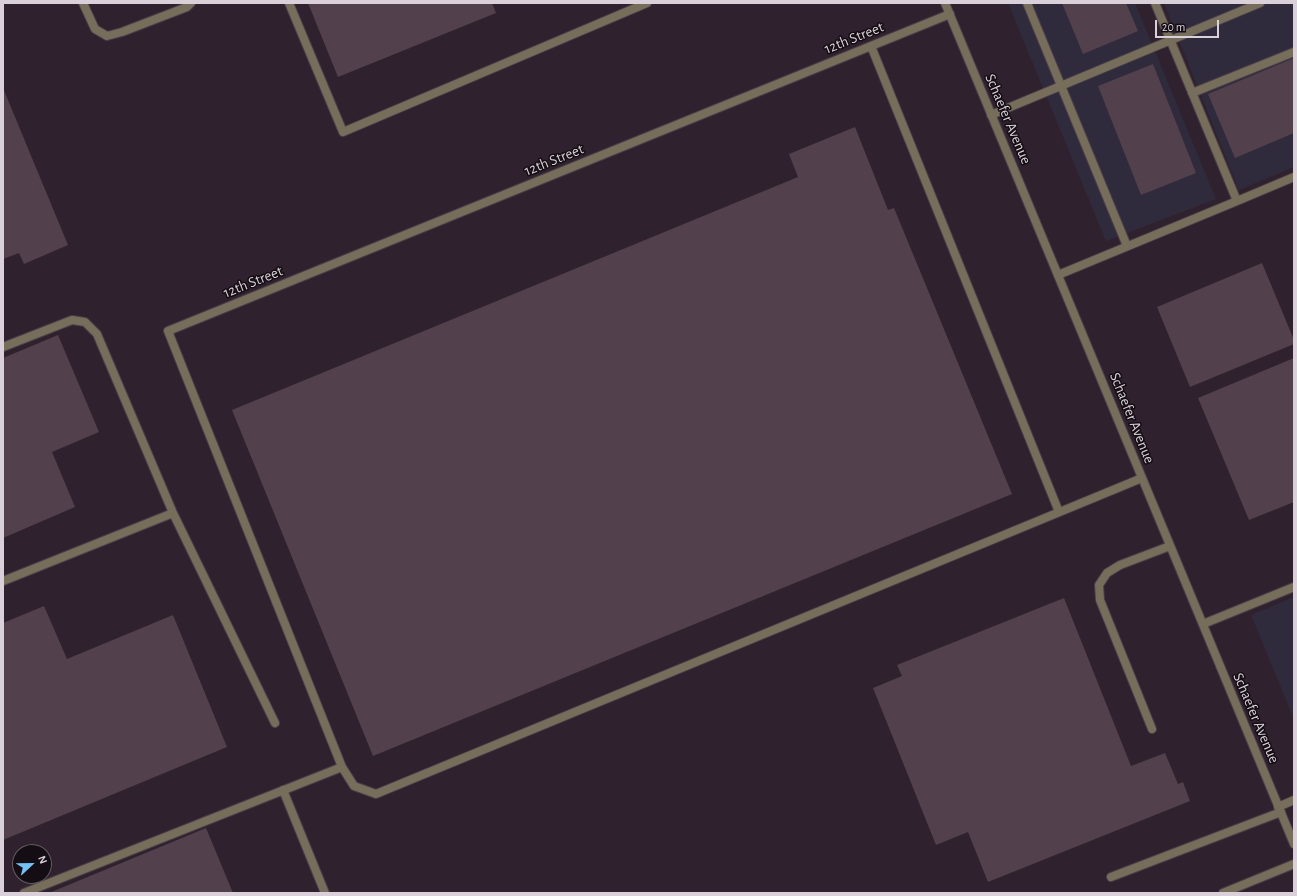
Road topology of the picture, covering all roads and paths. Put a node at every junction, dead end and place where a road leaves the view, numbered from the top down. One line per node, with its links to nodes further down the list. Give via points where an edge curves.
1 (83, 3): 2 (street, via 95,29 107,36 129,30)
2 (191, 3)
3 (289, 3): 4 (street, via 343,132)
4 (647, 3)
5 (945, 3): 9 (street, Schaefer Avenue)
6 (1027, 3): 13 (street)
7 (1155, 3): 10 (street)
8 (1260, 3): 10 (street)
9 (950, 14): 11 (street, 12th Street); 15 (street, Schaefer Avenue)
10 (1171, 40): 13 (street); 14 (street)
11 (871, 46): 22 (street); 30 (street, 12th Street, via 168,331)
12 (1294, 52): 14 (street)
13 (1061, 86): 15 (street); 18 (street)
14 (1192, 93): 17 (street)
15 (992, 116): 19 (street, Schaefer Avenue)
16 (1294, 177): 17 (street)
17 (1237, 201): 18 (street)
18 (1127, 246): 19 (street)
19 (1058, 275): 21 (street, Schaefer Avenue)
20 (3, 347): 23 (street, via 72,320 86,322 98,334)
21 (1142, 478): 22 (street); 24 (street, Schaefer Avenue)
22 (1059, 512): 30 (street, via 376,794 354,786)
23 (173, 513): 25 (street); 28 (street)
24 (1170, 546): 27 (street, Schaefer Avenue); 29 (street, via 1120,565 1107,573 1099,585 1100,600)
25 (3, 581)
26 (1293, 589): 27 (street)
27 (1202, 624): 33 (street, Schaefer Avenue)
28 (275, 723)
29 (1152, 729)
30 (342, 767): 31 (street)
31 (283, 790): 38 (street); 39 (street)
32 (1294, 800): 33 (street)
33 (1279, 809): 34 (street, Schaefer Avenue); 36 (street)
34 (1294, 844)
35 (1294, 864): 37 (street)
36 (1111, 877)
37 (1238, 890): 40 (street)
38 (24, 893)
39 (325, 893)
40 (1223, 893)

